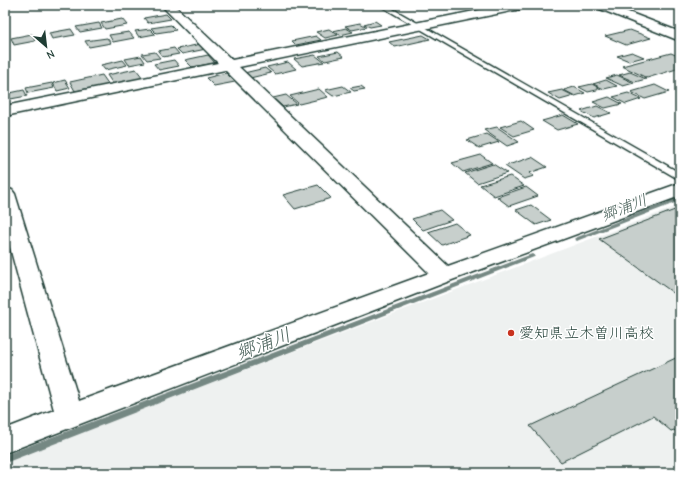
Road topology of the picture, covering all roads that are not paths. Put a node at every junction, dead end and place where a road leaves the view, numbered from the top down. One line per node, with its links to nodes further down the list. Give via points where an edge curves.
1 (167, 5): 7 (street)
2 (382, 5): 5 (lane)
3 (521, 5): 5 (street)
4 (599, 5): 6 (street)
5 (417, 26): 7 (street); 9 (lane)
6 (680, 37)
7 (229, 65): 8 (street); 12 (street)
8 (5, 111)
9 (680, 177)
10 (680, 189): 12 (street)
11 (5, 194): 13 (street)
12 (444, 276): 13 (street)
13 (70, 416): 14 (street)
14 (5, 441)

